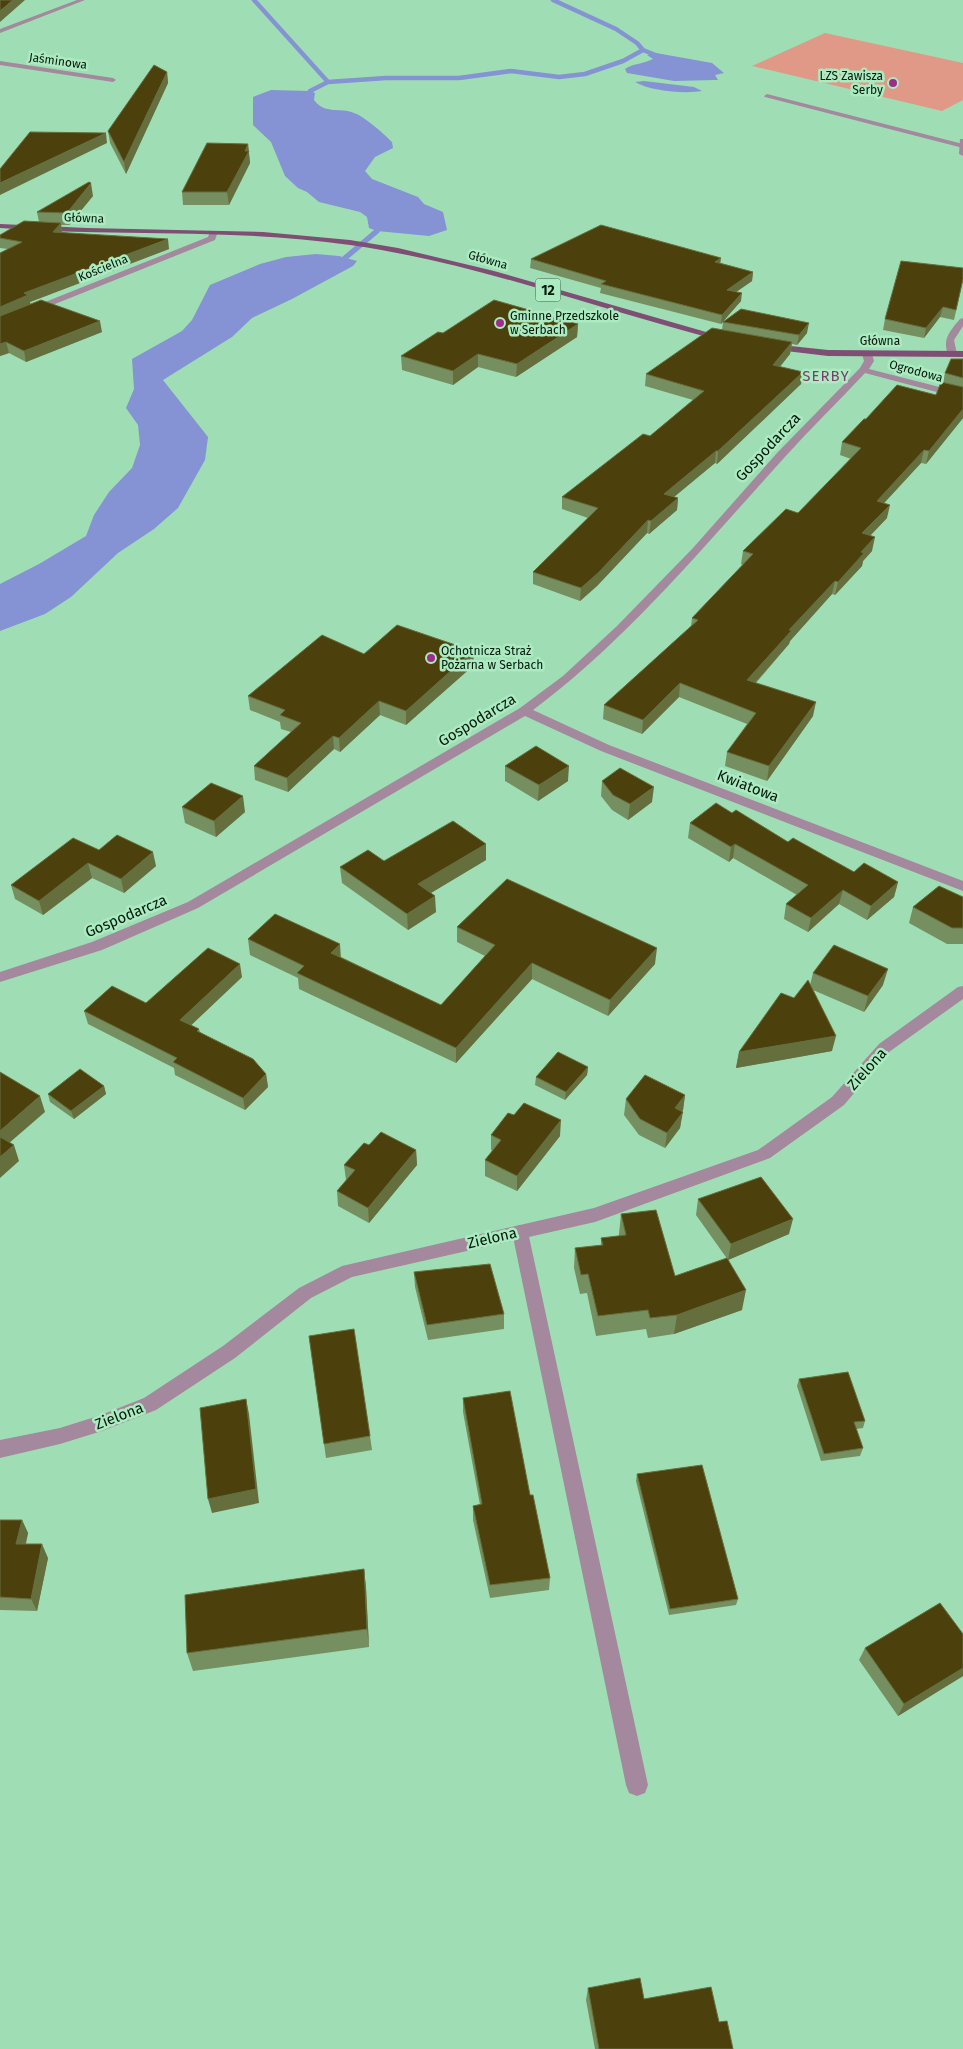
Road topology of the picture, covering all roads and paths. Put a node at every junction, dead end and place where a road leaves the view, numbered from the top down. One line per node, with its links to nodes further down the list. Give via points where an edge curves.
1 (82, 0): 3 (street)
2 (0, 26): 3 (street)
3 (9, 28): 4 (street)
4 (0, 31)
5 (0, 64): 6 (street, Jaśminowa)
6 (113, 80)
7 (767, 96): 8 (street)
8 (963, 147)
9 (0, 226): 10 (main road, Główna / 12)
10 (213, 234): 12 (street, Kościelna, via 212,238); 13 (main road, Główna / 12, via 350,242 423,256)
11 (963, 321): 16 (street, via 950,337 948,343)
12 (0, 323)
13 (733, 340)
14 (762, 346): 15 (main road, Główna)
15 (867, 354): 16 (main road, Główna); 18 (street, Gospodarcza, via 869,361)
16 (952, 354): 17 (main road, Główna)
17 (963, 354)
18 (863, 370): 19 (street, Ogrodowa); 20 (street, Gospodarcza, via 621,628 567,679)
19 (963, 396)
20 (524, 711): 21 (street, Kwiatowa, via 605,748); 22 (street, Gospodarcza, via 193,905 97,946)
21 (963, 886)
22 (0, 977)
23 (963, 991): 24 (street, Zielona, via 884,1048 838,1101 764,1154 595,1214)
24 (520, 1232): 25 (street, Zielona, via 348,1271 305,1293 229,1352 150,1404 60,1436); 26 (street)
25 (0, 1449)
26 (637, 1785)

